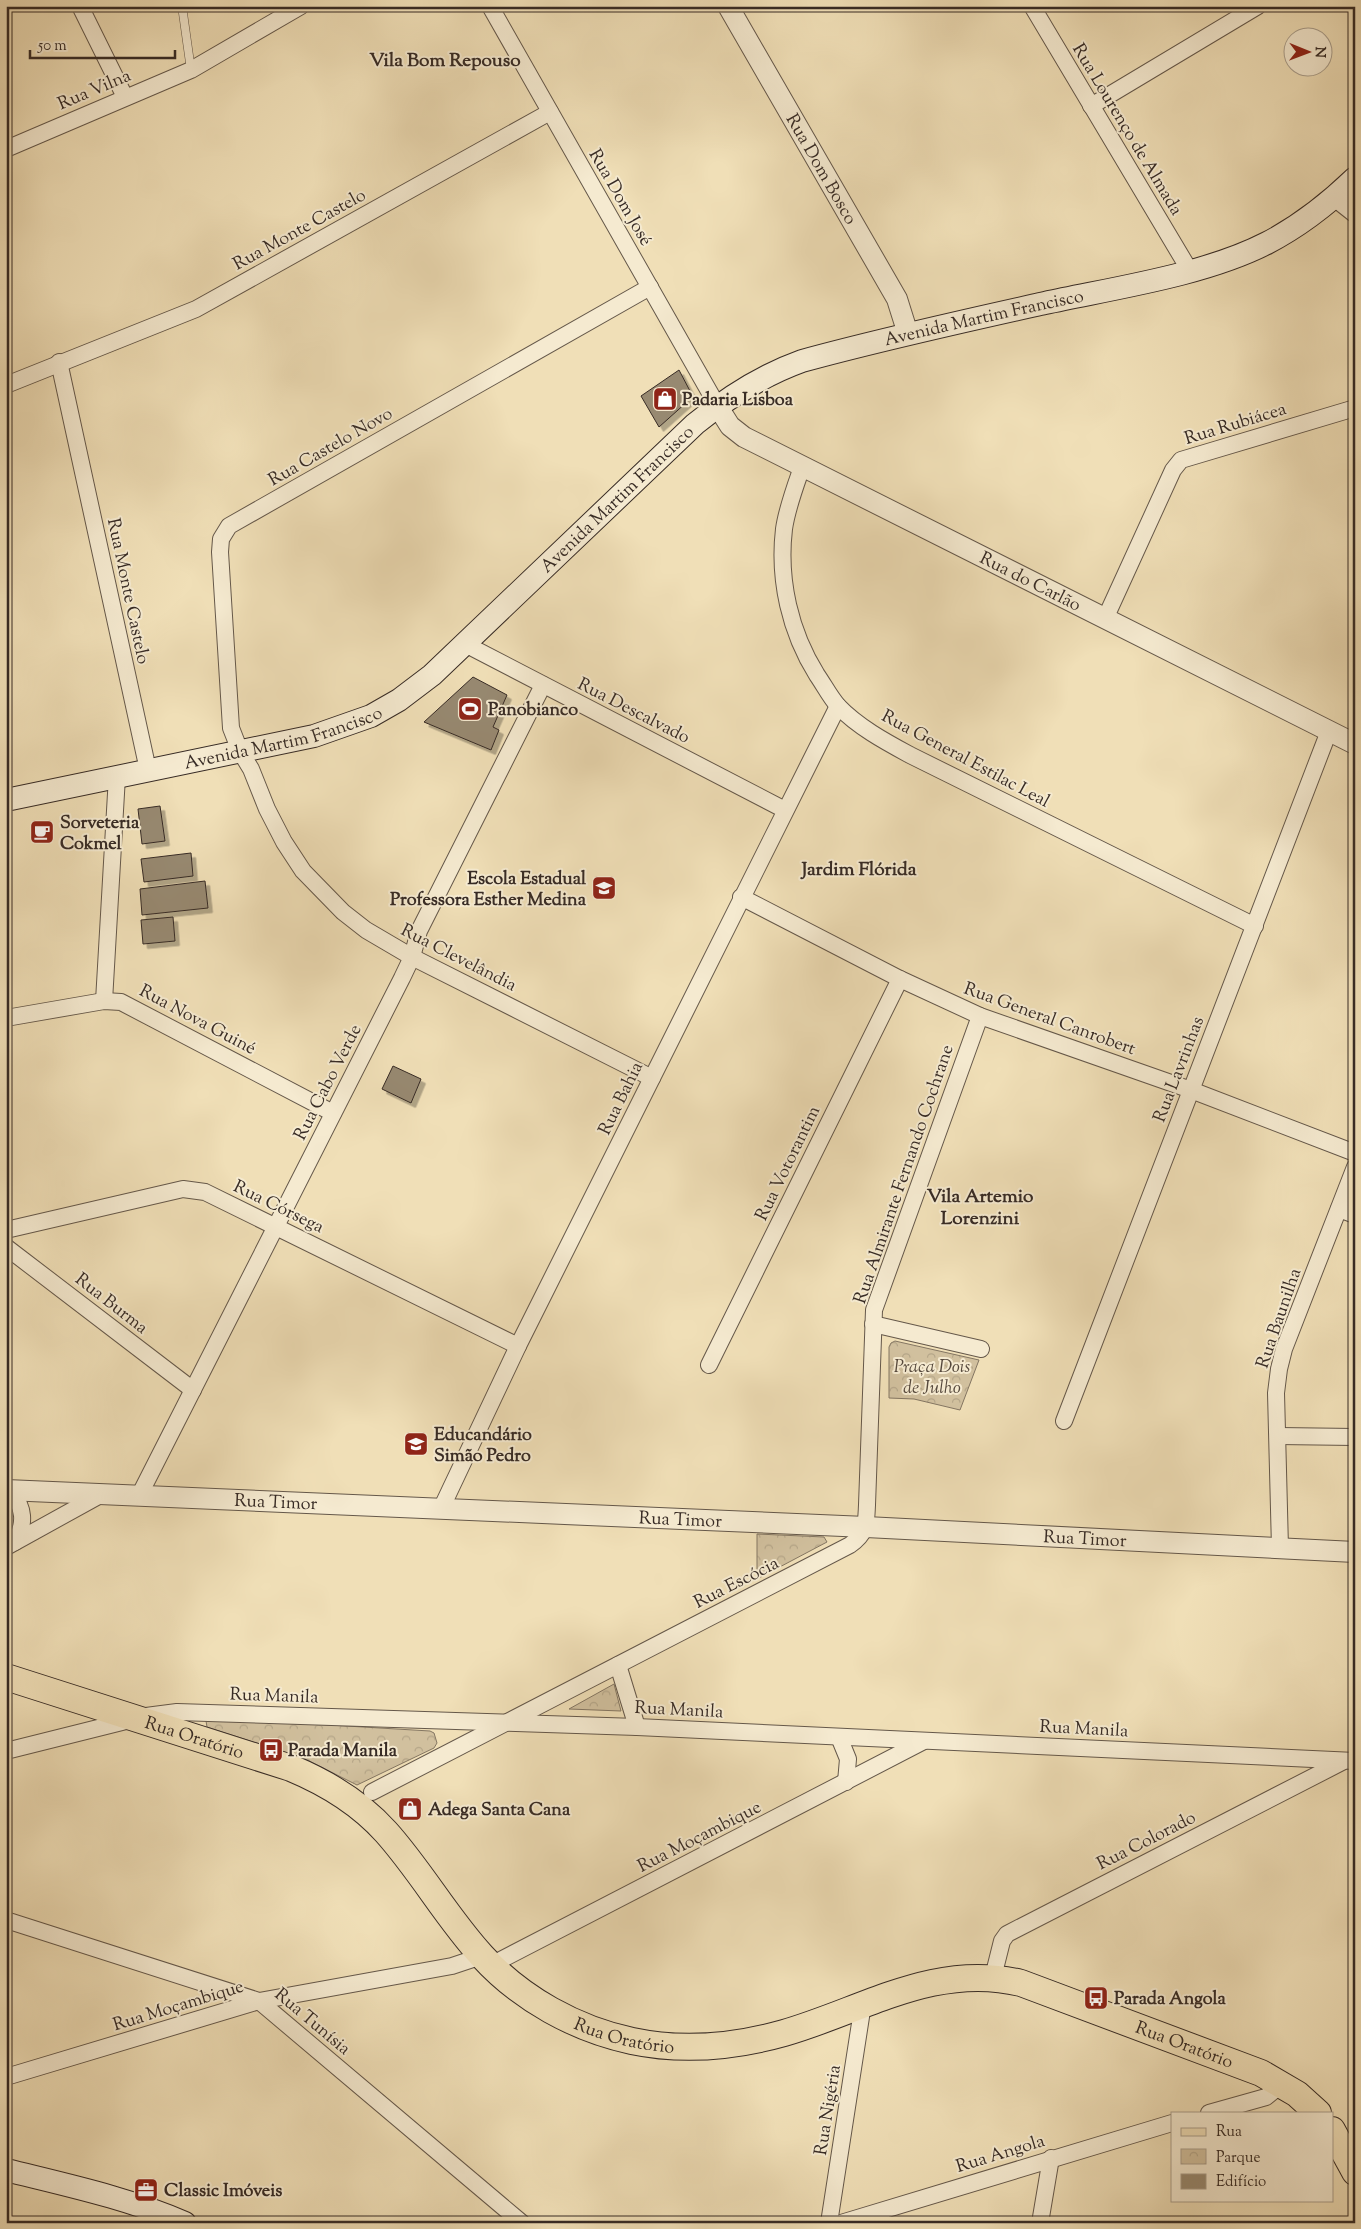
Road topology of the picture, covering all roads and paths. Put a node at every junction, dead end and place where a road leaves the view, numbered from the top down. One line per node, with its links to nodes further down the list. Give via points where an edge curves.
1 (80, 6): 9 (street)
2 (182, 6): 8 (lane)
3 (301, 6): 8 (street, Rua Vilna)
4 (490, 6): 11 (street, Rua Dom José)
5 (728, 6): 18 (street, Rua Dom Bosco, via 897,300)
6 (1032, 6): 10 (street, Rua Lourenço de Almada)
7 (1258, 6): 10 (street)
8 (191, 70): 9 (street, Rua Vilna)
9 (125, 98): 12 (street, Rua Vilna)
10 (1092, 106): 16 (street, Rua Lourenço de Almada)
11 (550, 112): 17 (street, Rua Dom José); 19 (street, Rua Monte Castelo, via 196,309)
12 (6, 149)
13 (1355, 178): 14 (main road, Avenida Martim Francisco)
14 (1336, 197): 15 (street); 16 (main road, Avenida Martim Francisco, via 1267,244)
15 (1355, 212)
16 (1190, 271): 18 (main road, Avenida Martim Francisco)
17 (650, 287): 21 (street, Rua Dom José); 30 (street, Rua Castelo Novo, via 229,526 221,538 220,552 232,728)
18 (908, 334): 21 (main road, Avenida Martim Francisco, via 783,368)
19 (58, 362): 20 (street, Rua Monte Castelo); 31 (street, Rua Monte Castelo)
20 (6, 385)
21 (718, 407): 23 (street, Rua do Carlão, via 737,433); 25 (main road, Avenida Martim Francisco, via 695,424)
22 (1355, 408): 24 (street, Rua Rubiácea, via 1181,460 1173,470)
23 (802, 467): 24 (street, Rua do Carlão); 27 (street, Rua General Estilac Leal, via 784,529 786,596 807,659)
24 (1105, 619): 28 (street, Rua do Carlão)
25 (465, 644): 26 (street, Rua Descalvado); 30 (main road, Avenida Martim Francisco, via 426,680 371,716 314,736)
26 (543, 685): 34 (street, Rua Descalvado); 37 (street, Rua Cabo Verde, via 420,931)
27 (838, 706): 34 (street, Rua Bahia); 36 (street, Rua General Estilac Leal, via 879,737 910,755)
28 (1330, 731): 29 (street, Rua do Carlão); 36 (street, Rua Lavrinhas)
29 (1355, 744)
30 (240, 751): 31 (main road, Avenida Martim Francisco); 37 (street, Rua Clevelândia, via 279,833 303,871 366,930)
31 (148, 770): 32 (main road, Avenida Martim Francisco)
32 (117, 776): 33 (main road, Avenida Martim Francisco); 39 (street)
33 (6, 800)
34 (785, 810): 35 (street, Rua Bahia)
35 (741, 897): 38 (street, Rua General Canrobert); 42 (street, Rua Bahia)
36 (1255, 926): 43 (street, Rua Lavrinhas)
37 (412, 957): 42 (street, Rua Clevelândia); 44 (street, Rua Cabo Verde)
38 (900, 979): 40 (street, Rua General Canrobert); 55 (street, Rua Votorantim)
39 (104, 1001): 41 (street, Rua Nova Guiné); 44 (street, Rua Nova Guiné, via 132,1006)
40 (980, 1016): 43 (street, Rua General Canrobert); 52 (street, Rua Almirante Fernando Cochrane, via 877,1300)
41 (6, 1018)
42 (652, 1078): 53 (street, Rua Bahia)
43 (1191, 1090): 45 (street, Rua General Canrobert); 57 (street, Rua Lavrinhas)
44 (333, 1113): 49 (street, Rua Cabo Verde)
45 (1355, 1153)
46 (1355, 1168): 47 (street, Rua Baunilha)
47 (1339, 1209): 48 (street); 58 (street, Rua Baunilha, via 1284,1349 1276,1393)
48 (1355, 1215)
49 (276, 1226): 50 (street, Rua Córsega, via 206,1192 188,1189); 53 (street, Rua Córsega); 56 (street, Rua Cabo Verde)
50 (6, 1230)
51 (6, 1247): 56 (street, Rua Burma)
52 (873, 1324): 54 (street); 64 (street, Rua Almirante Fernando Cochrane)
53 (518, 1346): 63 (street, Rua Bahia)
54 (981, 1349)
55 (710, 1365)
56 (193, 1390): 62 (street, Rua Cabo Verde)
57 (1064, 1421)
58 (1278, 1436): 59 (street); 66 (street, Rua Baunilha)
59 (1355, 1437)
60 (9, 1490): 61 (street, Rua Timor); 65 (street, via 22,1510 22,1527)
61 (102, 1494): 62 (street, Rua Timor); 65 (street)
62 (139, 1496): 63 (street, Rua Timor)
63 (441, 1509): 64 (street, Rua Timor)
64 (866, 1528): 66 (street, Rua Timor); 68 (street, Rua Escócia, via 850,1545)
65 (11, 1545)
66 (1280, 1548): 67 (street, Rua Timor)
67 (1355, 1552)
68 (618, 1665): 71 (street, Rua Escócia); 72 (street)
69 (6, 1677): 70 (main road, Rua Oratório)
70 (134, 1719): 71 (street, Rua Manila, via 178,1712); 75 (street, Rua Manila); 80 (main road, Rua Oratório, via 291,1768 347,1798 386,1832)
71 (508, 1722): 72 (street, Rua Manila); 78 (street, Rua Escócia)
72 (637, 1727): 73 (street, Rua Manila)
73 (839, 1737): 74 (street, Rua Manila); 77 (street, via 848,1759)
74 (925, 1741): 76 (street, Rua Manila); 77 (street, Rua Moçambique)
75 (6, 1751)
76 (1349, 1761): 81 (street, Rua Colorado, via 1007,1934 1002,1941)
77 (846, 1782): 80 (street, Rua Moçambique)
78 (372, 1792)
79 (6, 1920): 82 (street, Rua Tunísia)
80 (486, 1960): 82 (street, Rua Moçambique); 83 (main road, Rua Oratório, via 530,1997 568,2019 622,2038 660,2045 739,2044 786,2032)
81 (994, 1977): 83 (main road, Rua Oratório, via 937,1981); 85 (main road, Rua Oratório, via 1021,1983 1237,2063)
82 (259, 2001): 84 (street, Rua Moçambique); 94 (street, Rua Tunísia)
83 (863, 2004): 95 (street, Rua Nigéria)
84 (6, 2077)
85 (1282, 2084): 86 (street, via 1266,2097); 87 (main road, Rua Oratório)
86 (1214, 2112)
87 (1317, 2112)
88 (1171, 2124): 90 (street, Rua Angola)
89 (1334, 2133): 91 (main road)
90 (1050, 2158): 96 (street, Rua Angola); 97 (street)
91 (1353, 2165)
92 (6, 2170): 93 (main road, via 129,2202)
93 (185, 2223)
94 (522, 2223)
95 (829, 2223)
96 (841, 2223)
97 (1040, 2223)

